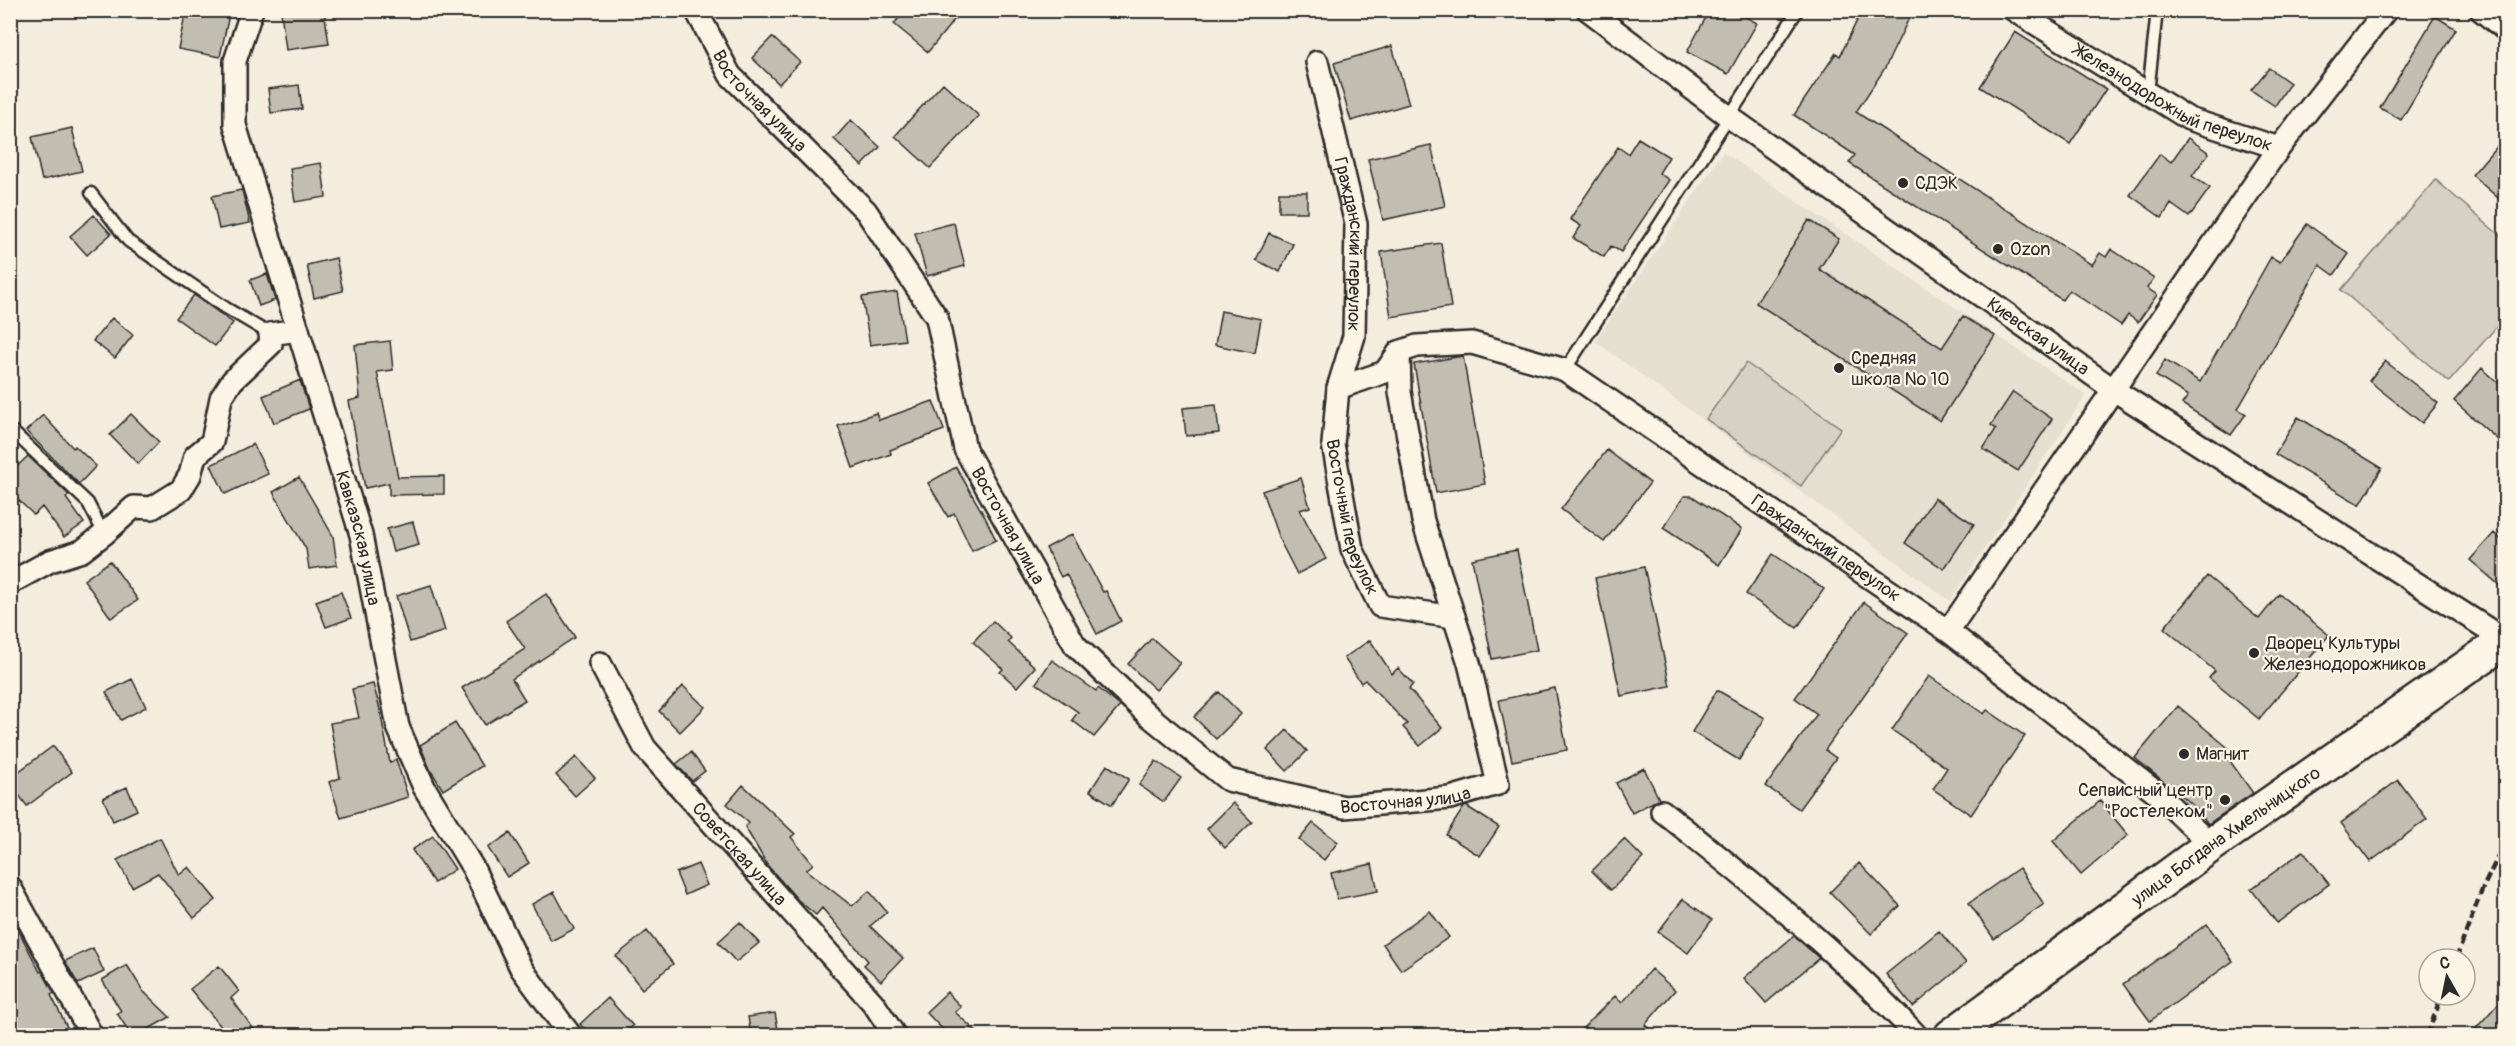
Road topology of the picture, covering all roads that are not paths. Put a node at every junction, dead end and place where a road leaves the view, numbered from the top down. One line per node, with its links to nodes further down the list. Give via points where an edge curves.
1 (252, 10): 15 (street, Кавказская улица, via 235,61 235,125)
2 (696, 10): 24 (street, Восточная улица, via 730,75 866,211 937,318 966,449 1075,645 1148,715 1228,780 1344,807 1450,798 1498,784)
3 (1588, 10): 12 (street, Киевская улица)
4 (1798, 10): 12 (lane)
5 (2014, 10): 11 (street, Железнодорожный переулок)
6 (2157, 10): 11 (lane)
7 (2386, 10): 13 (street, Железнодорожный переулок)
8 (2481, 10): 9 (street)
9 (2505, 30)
10 (1317, 62): 19 (street, Гражданский переулок, via 1356,224 1354,336)
11 (2148, 93): 13 (street, Железнодорожный переулок, via 2189,119)
12 (1728, 116): 18 (lane); 20 (street, Киевская улица)
13 (2278, 148): 20 (street)
14 (91, 193): 16 (lane, via 128,242)
15 (297, 330): 16 (street); 32 (street, Кавказская улица, via 361,535 398,727 424,787 473,868 522,968)
16 (270, 334): 22 (street, via 271,344 232,381 221,398 212,442 195,456 181,490 152,508 134,507)
17 (1399, 352): 18 (street, Гражданский переулок, via 1417,346 1472,343); 19 (street, via 1385,372); 24 (street, via 1400,392 1423,521)
18 (1565, 370): 25 (street, Гражданский переулок)
19 (1338, 388): 24 (street, Восточный переулок, via 1333,444 1346,514 1353,549 1380,606)
20 (2114, 390): 25 (street); 26 (street, Киевская улица)
21 (10, 429): 22 (lane, via 88,503)
22 (104, 534): 23 (street, via 82,551 50,561)
23 (10, 583)
24 (1454, 617)
25 (1947, 631): 29 (street, Гражданский переулок, via 2156,792)
26 (2505, 640): 29 (main road, улица Богдана Хмельницкого)
27 (600, 663): 33 (street, Советская улица, via 645,748 874,1004)
28 (1662, 811): 34 (street, via 1782,907 1873,989)
29 (2211, 845): 35 (main road, улица Богдана Хмельницкого)
30 (10, 887): 31 (street)
31 (92, 1035)
32 (571, 1035)
33 (895, 1035)
34 (1917, 1035)
35 (1951, 1035)

